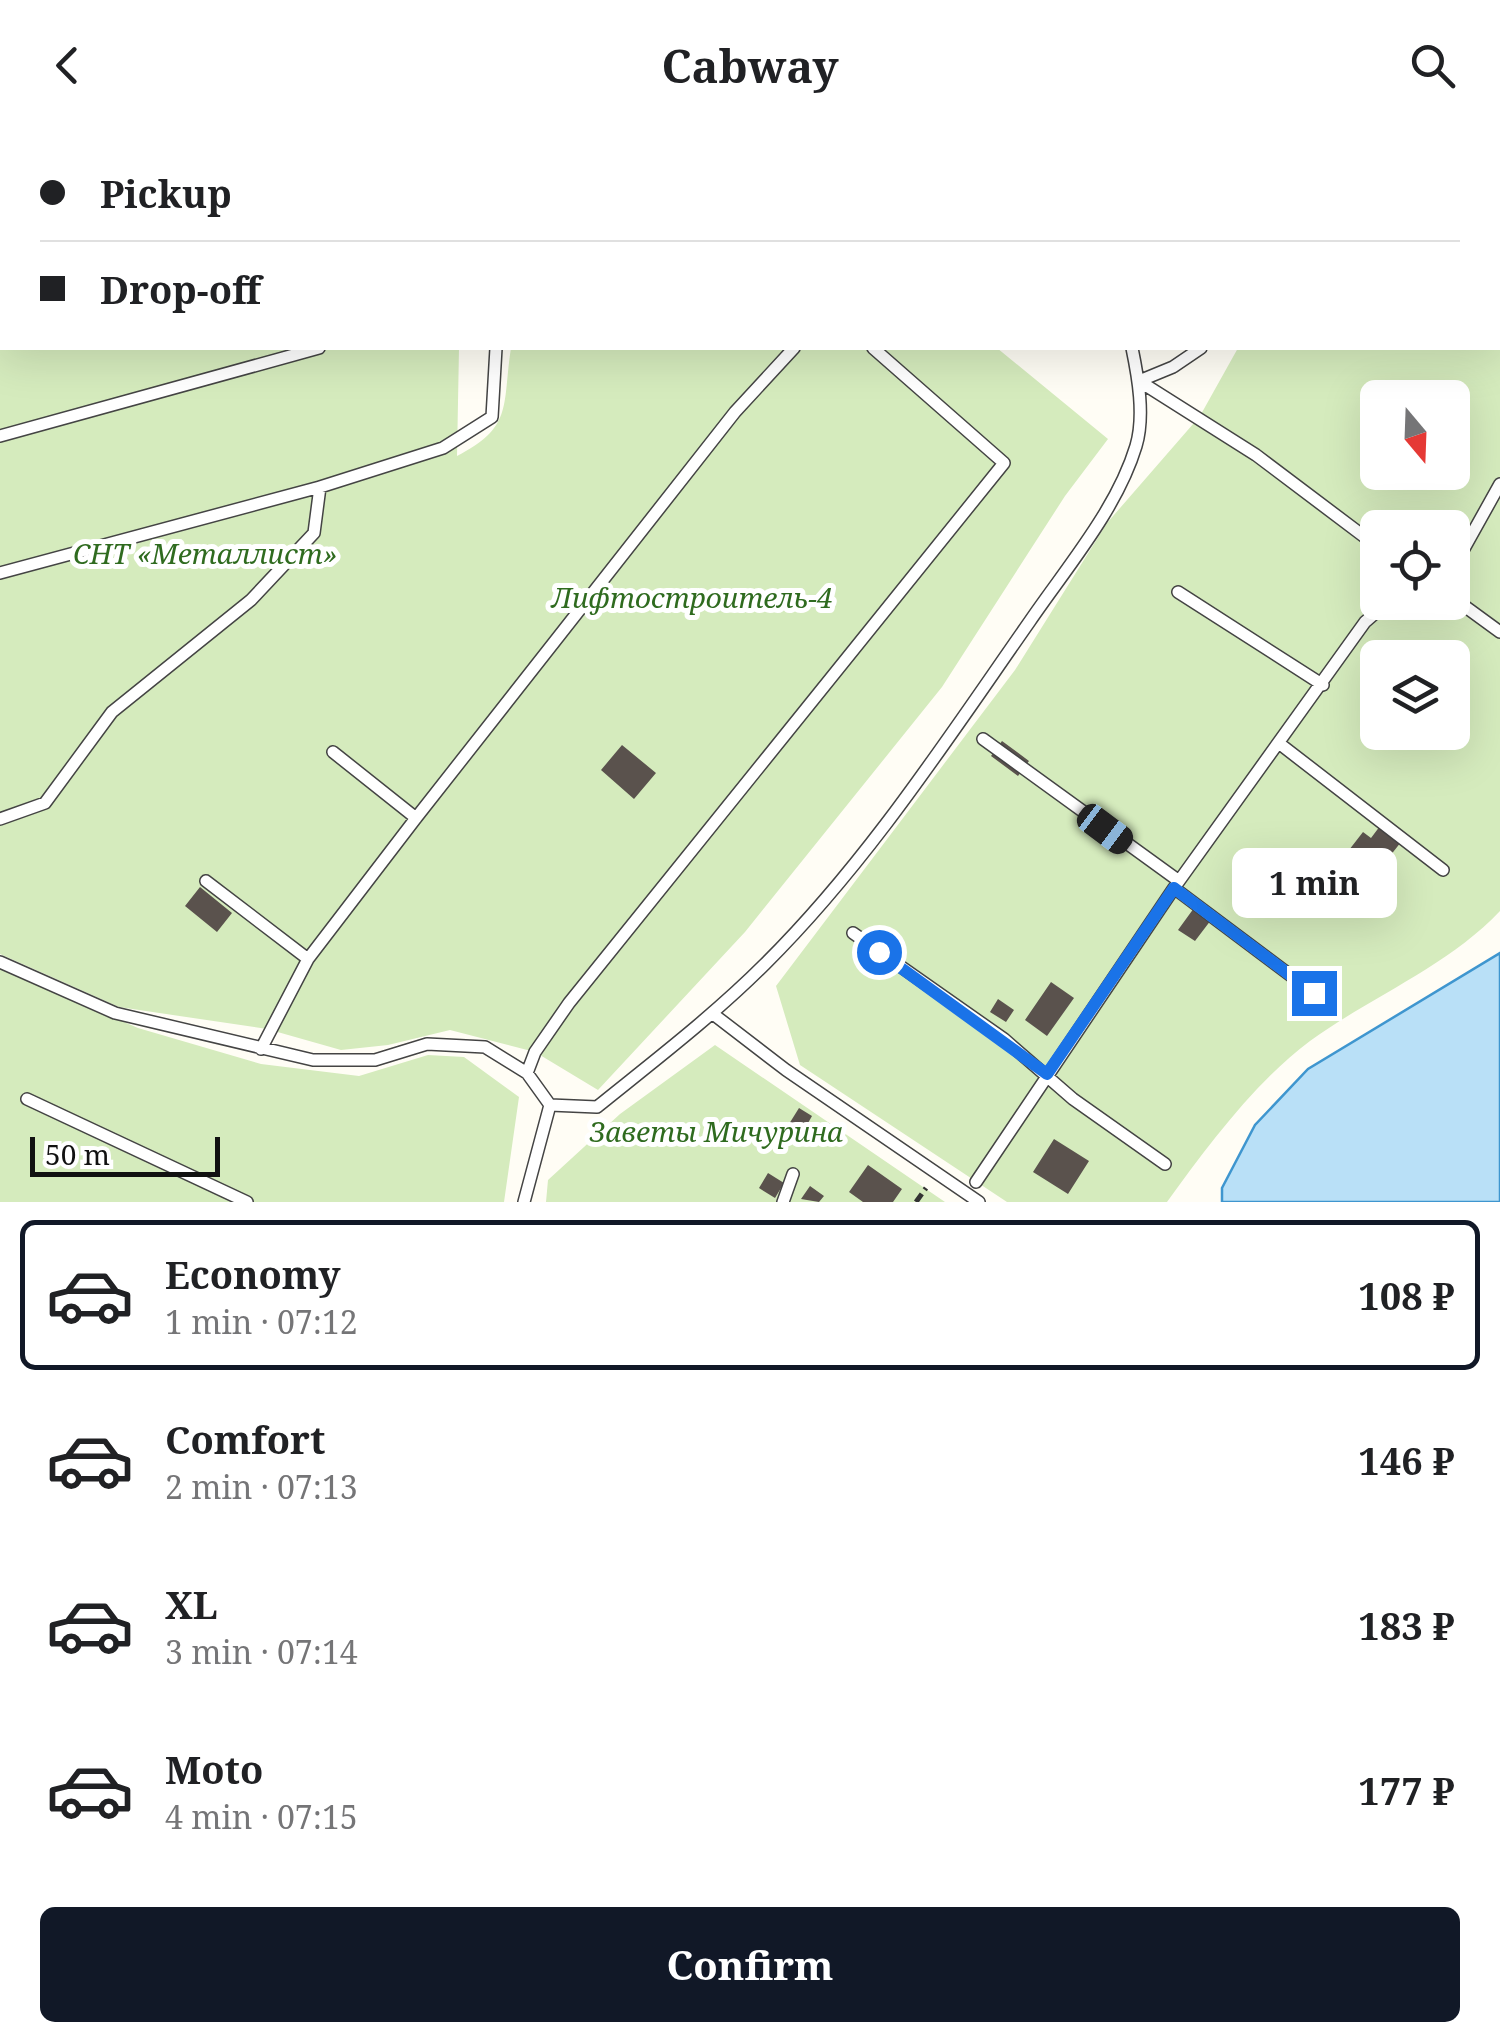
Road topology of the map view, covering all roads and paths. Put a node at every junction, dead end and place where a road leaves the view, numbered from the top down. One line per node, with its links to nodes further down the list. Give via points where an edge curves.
1 (311, 350): 8 (lane)
2 (496, 350): 10 (lane, via 492,417 443,448)
3 (792, 350): 22 (lane, via 735,412)
4 (875, 350): 33 (lane, via 1004,462 569,1004)
5 (1132, 350): 7 (lane)
6 (1197, 350): 7 (lane)
7 (1139, 381): 11 (lane, via 1242,446); 31 (lane, via 1137,444 1109,504 858,857)
8 (0, 436)
9 (1500, 484): 12 (lane)
10 (320, 488): 13 (lane); 23 (lane, via 314,533 251,600 112,712 45,803)
11 (1360, 534)
12 (1470, 538)
13 (0, 574)
14 (1178, 592): 18 (lane)
15 (1470, 610): 17 (lane)
16 (1366, 620): 18 (lane)
17 (1500, 632)
18 (1322, 686): 20 (lane)
19 (983, 739): 26 (lane)
20 (1280, 744): 24 (lane); 26 (lane)
21 (332, 752): 22 (lane)
22 (416, 818): 28 (lane)
23 (0, 819)
24 (1444, 870)
25 (206, 881): 28 (lane)
26 (1176, 884): 30 (lane); 34 (lane)
27 (853, 933): 34 (lane)
28 (308, 959): 32 (lane)
29 (0, 962): 32 (lane, via 115,1013)
30 (1314, 993)
31 (713, 1014): 36 (lane, via 597,1107); 43 (lane)
32 (260, 1049): 33 (lane, via 313,1060 375,1060 427,1044 485,1047)
33 (528, 1073): 36 (lane)
34 (1047, 1074): 37 (lane); 39 (lane)
35 (27, 1098): 40 (lane)
36 (550, 1105): 41 (lane)
37 (1165, 1164)
38 (793, 1174): 42 (lane)
39 (976, 1182)
40 (247, 1202)
41 (524, 1202)
42 (783, 1202)
43 (979, 1202)

